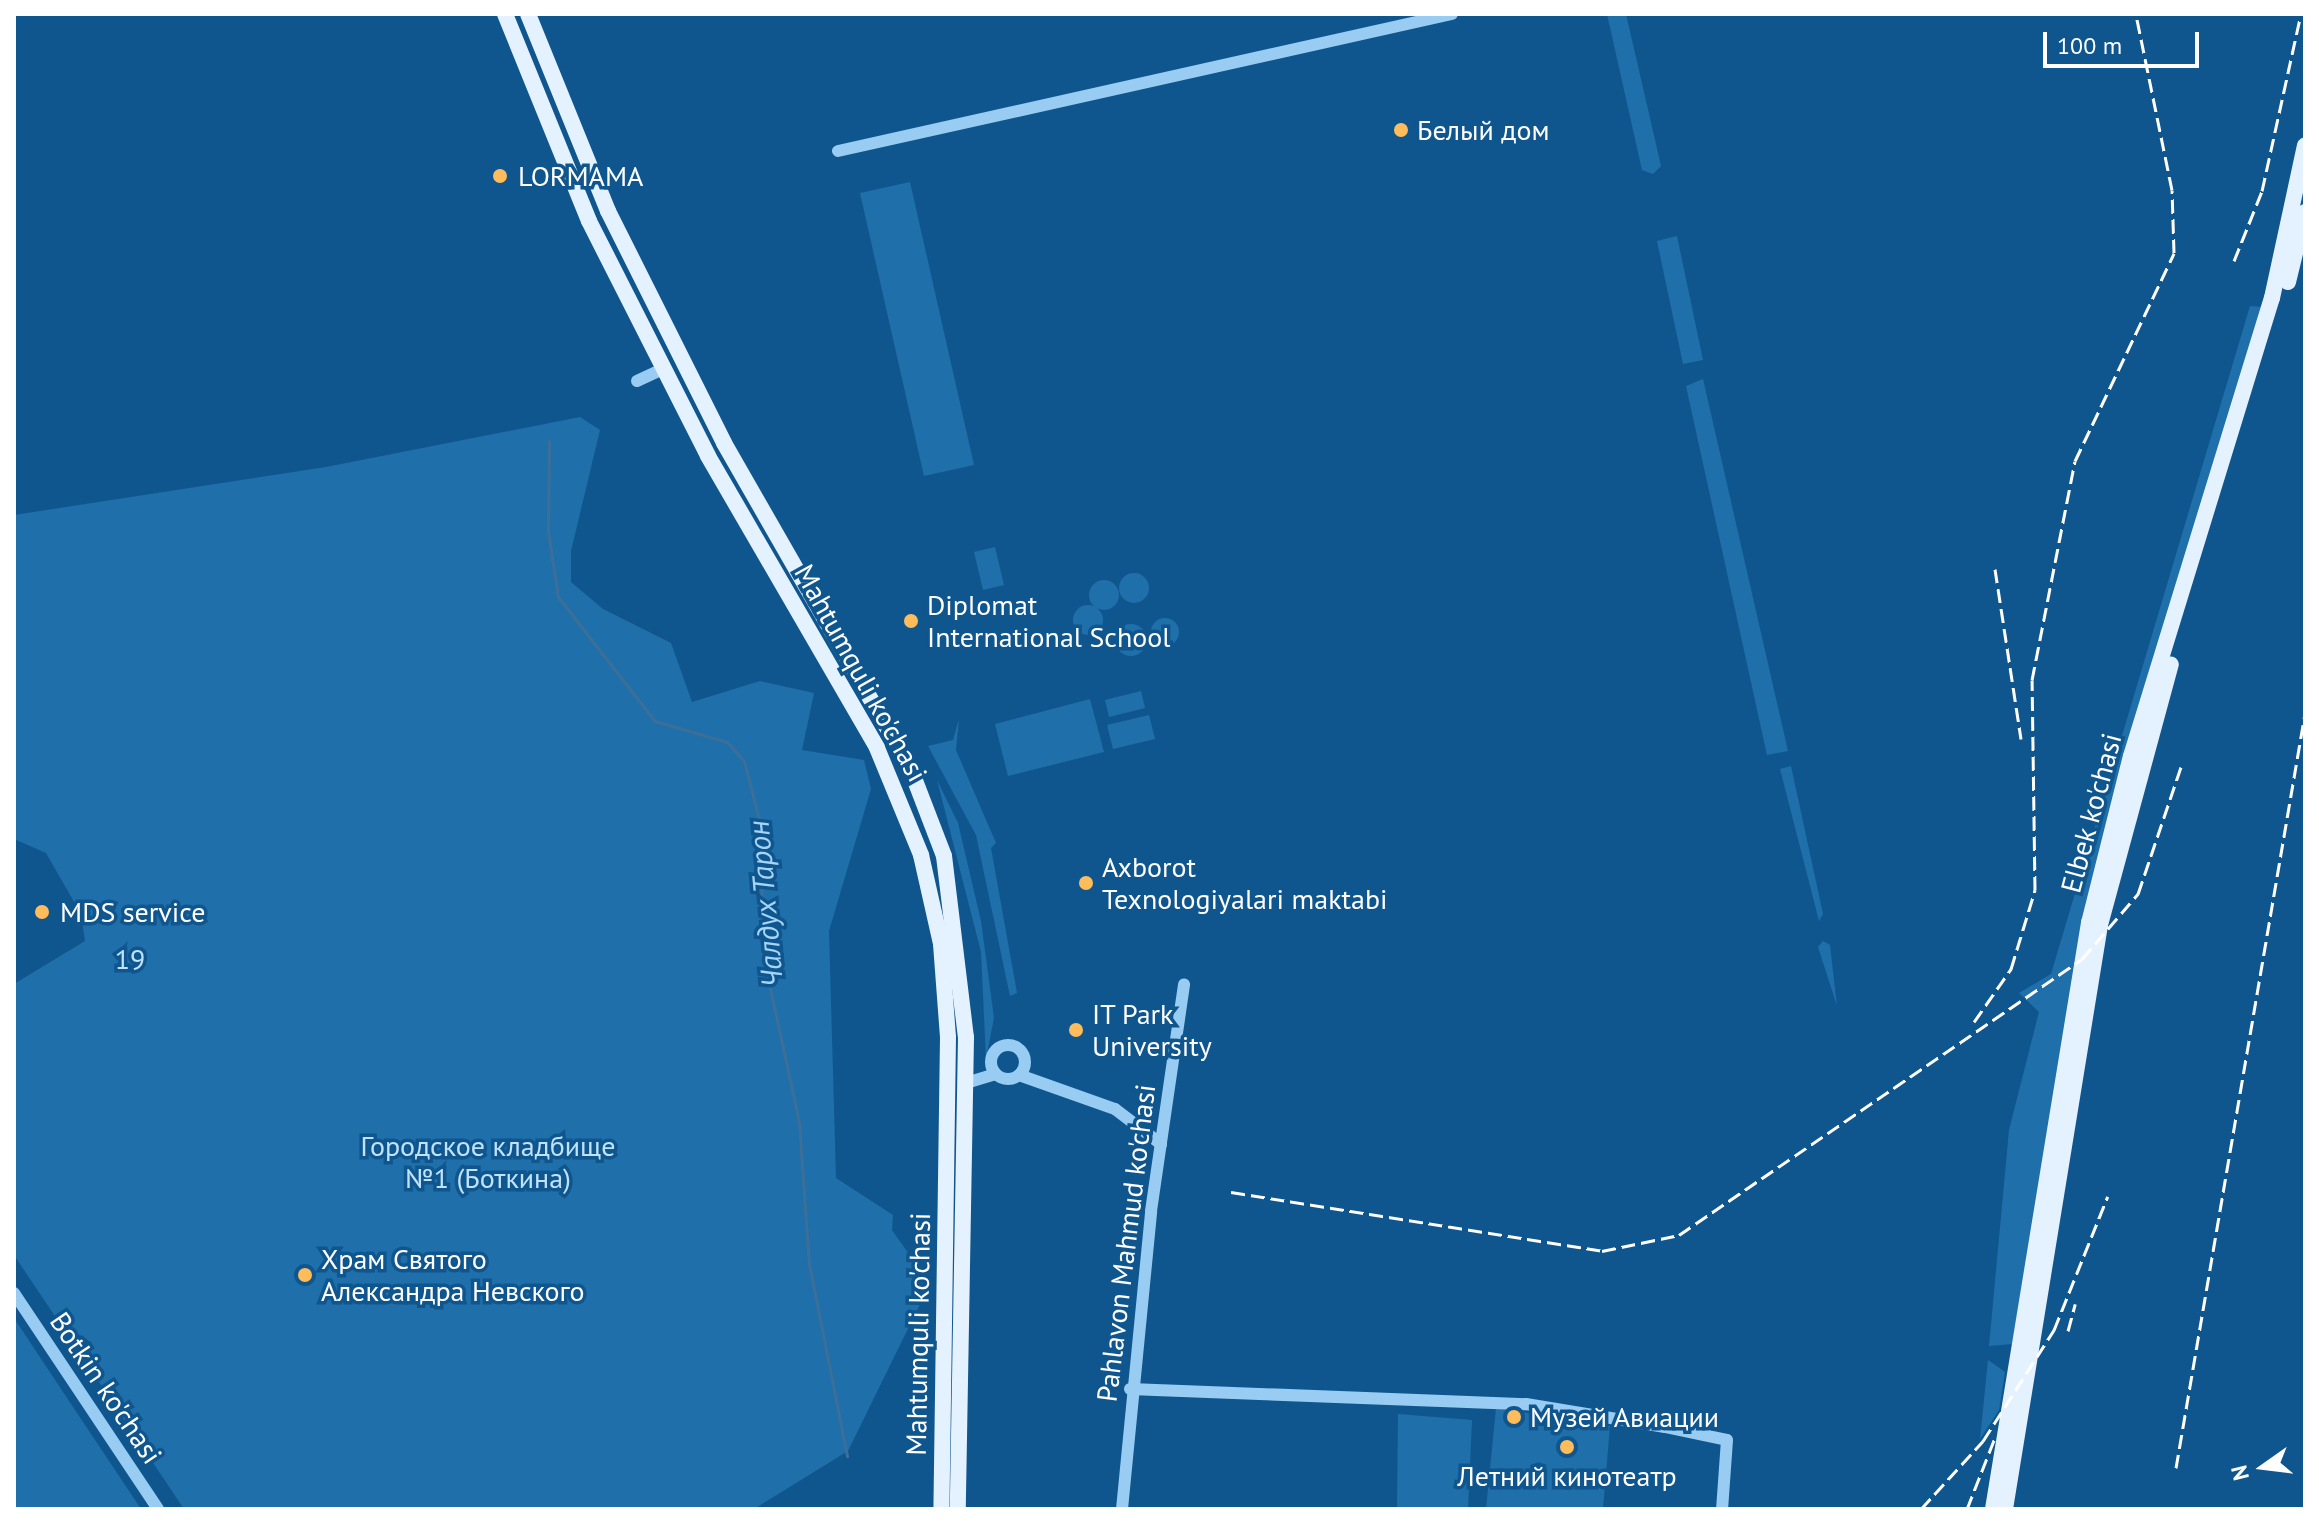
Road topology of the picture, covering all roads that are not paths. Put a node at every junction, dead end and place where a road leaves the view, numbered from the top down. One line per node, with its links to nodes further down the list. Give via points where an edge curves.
1 (505, 14): 8 (main road, Mahtumquli ko'chasi)
2 (528, 14): 6 (main road, Mahtumquli ko'chasi)
3 (1452, 14): 5 (street)
4 (2305, 146): 23 (main road, Elbek ko'chasi, via 2272,298 2131,756 2089,923)
5 (838, 151)
6 (608, 211): 8 (main road); 14 (main road, Mahtumquli ko'chasi, via 724,443 927,804 959,929)
7 (2305, 212): 24 (main road, Elbek ko'chasi, via 2100,925)
8 (589, 221): 9 (main road, Mahtumquli ko'chasi)
9 (663, 369): 10 (street); 19 (main road, Mahtumquli ko'chasi, via 877,748 931,892 948,1037)
10 (637, 381)
11 (1184, 984): 15 (street, Pahlavon Mahmud ko'chasi)
12 (996, 1074): 13 (street); 13 (street, via 992,1055 1010,1045 1025,1060); 14 (street)
13 (1019, 1075): 15 (street, via 1115,1109)
14 (966, 1083): 20 (main road, Mahtumquli ko'chasi)
15 (1161, 1144): 17 (street, Pahlavon Mahmud ko'chasi)
16 (14, 1293): 18 (street, Botkin ko'chasi)
17 (1130, 1389): 21 (street, Pahlavon Mahmud ko'chasi); 22 (street, via 1526,1404 1665,1427 1727,1440)
18 (158, 1509)
19 (941, 1509)
20 (958, 1509)
21 (1122, 1509)
22 (1722, 1509)
23 (1993, 1509)
24 (2005, 1509)

